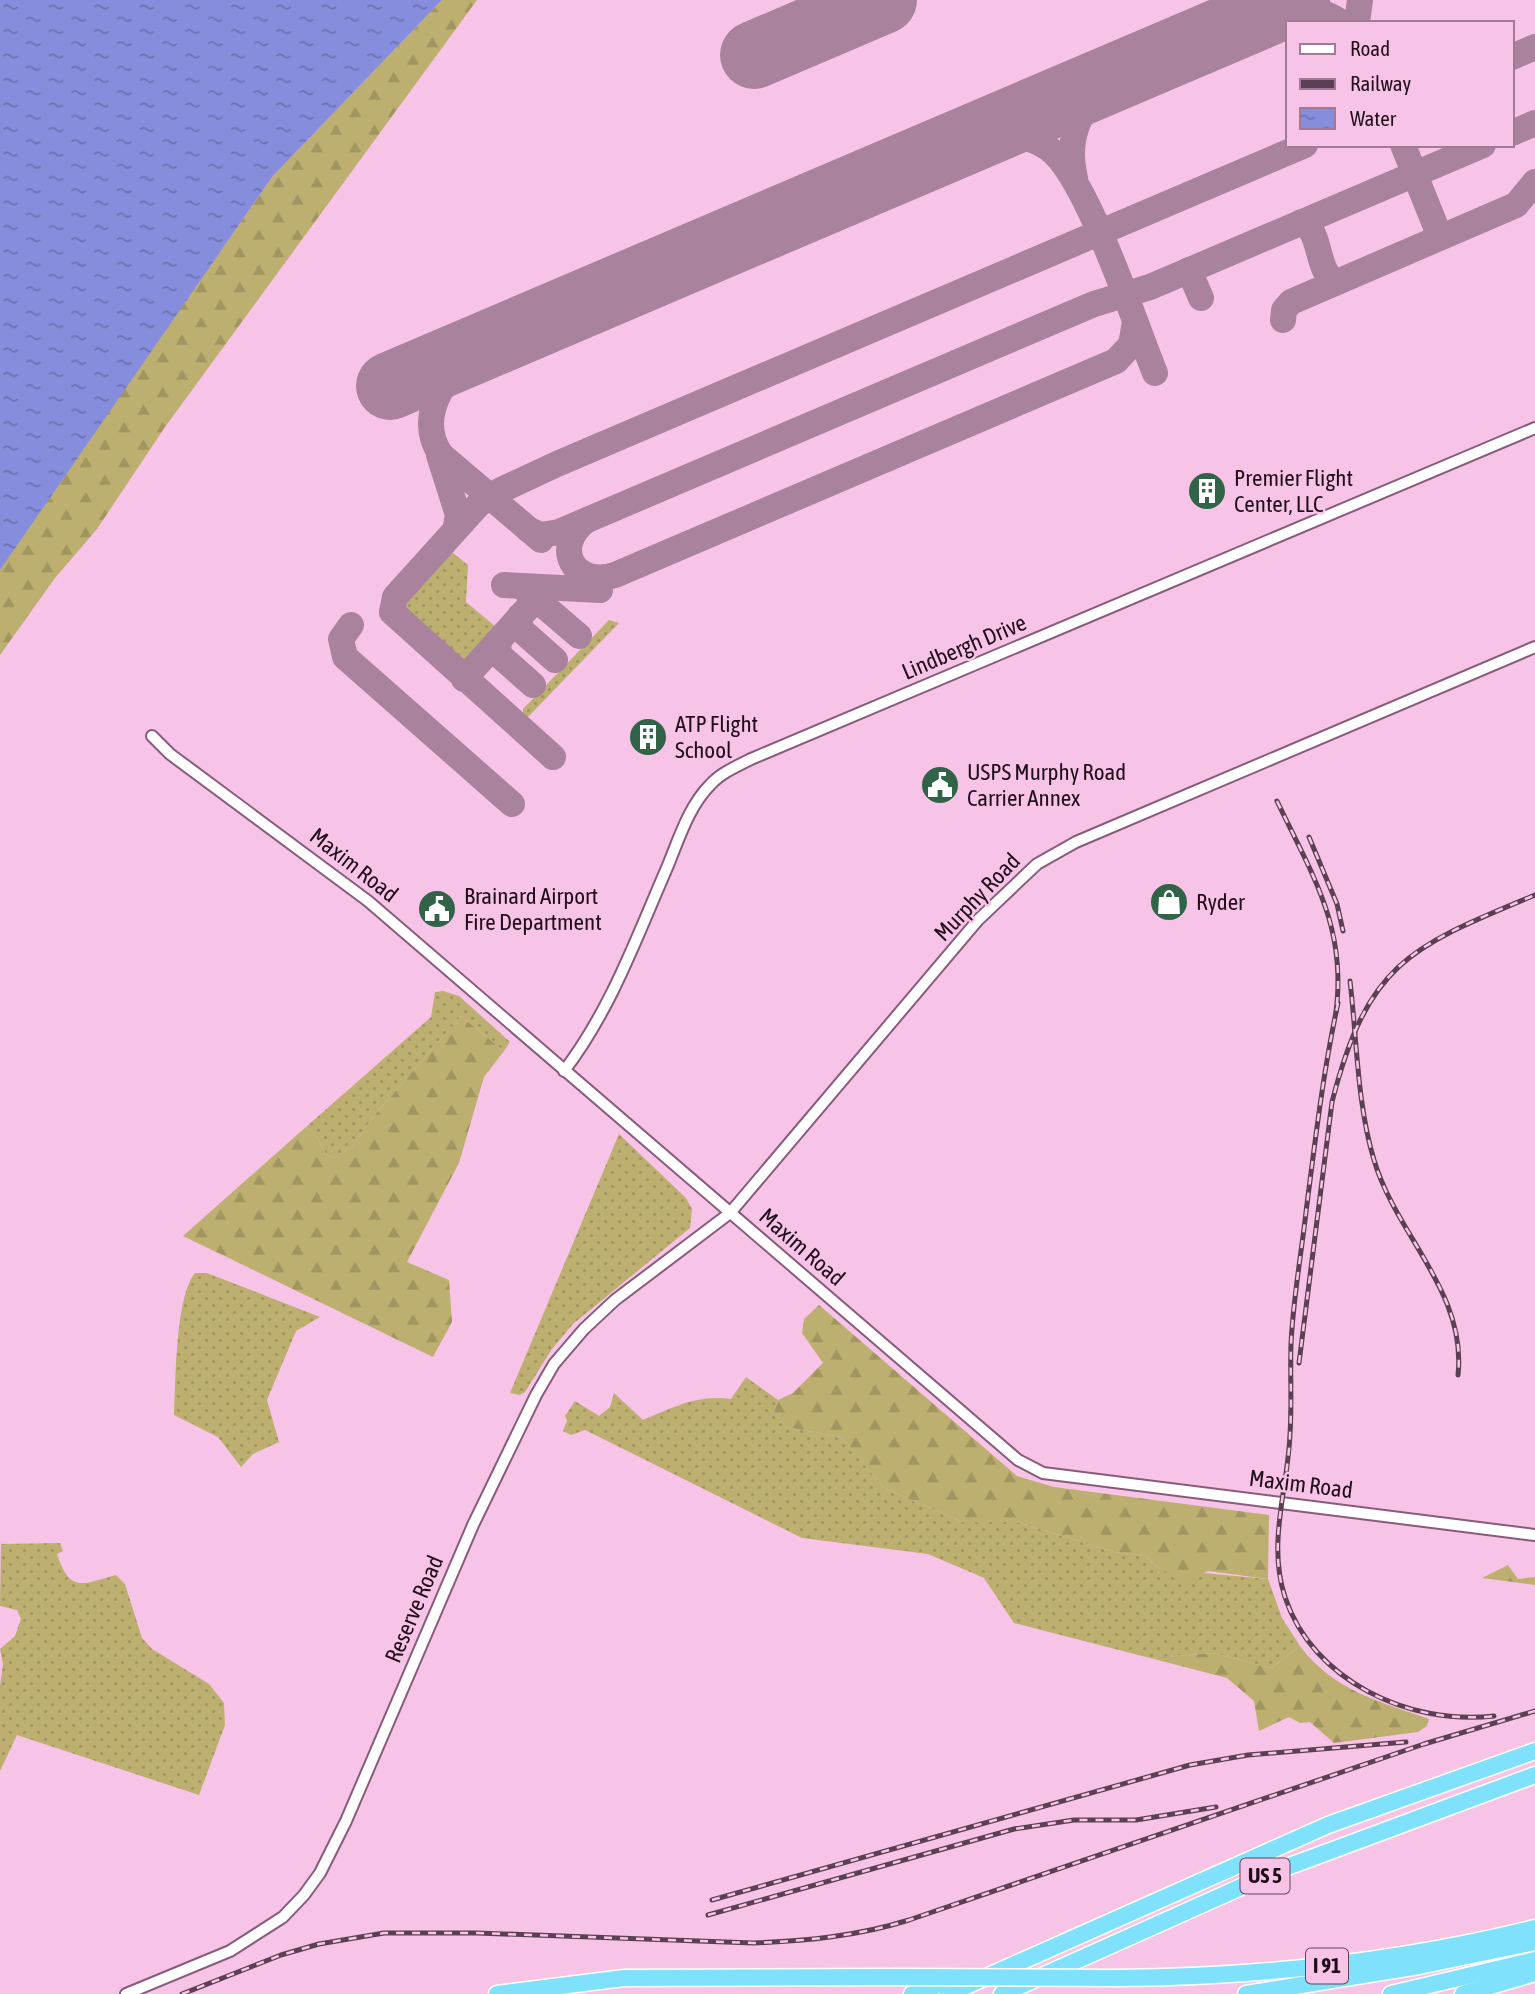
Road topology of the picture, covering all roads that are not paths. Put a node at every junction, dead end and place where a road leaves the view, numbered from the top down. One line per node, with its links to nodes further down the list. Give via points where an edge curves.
1 (1535, 428): 4 (street, Lindbergh Drive, via 721,776 692,812 613,992)
2 (1535, 648): 5 (street, Murphy Road, via 1076,842 1037,864 978,920)
3 (152, 736): 4 (street, Maxim Road, via 350,886)
4 (564, 1071): 5 (street, Maxim Road)
5 (730, 1213): 6 (street, Maxim Road, via 1018,1460 1043,1473); 14 (street, Reserve Road, via 615,1300 555,1364 473,1525 346,1821 304,1895 284,1917 230,1951)
6 (1535, 1535)
7 (1535, 1751): 10 (highway, US 5, via 1336,1822)
8 (1535, 1775): 18 (highway, US 5, via 1279,1870)
9 (1535, 1928): 15 (highway, I 91, bridge, via 1431,1951 1253,1973 1116,1978 624,1978)
10 (1090, 1931): 16 (highway, via 1039,1943); 17 (highway, US 5)
11 (1535, 1942): 19 (highway, via 1427,1965)
12 (1535, 1960): 20 (highway)
13 (1535, 1973): 21 (highway)
14 (126, 1994)
15 (498, 1994)
16 (912, 1994)
17 (948, 1994)
18 (1002, 1994)
19 (1246, 1994)
20 (1391, 1994)
21 (1463, 1994)

